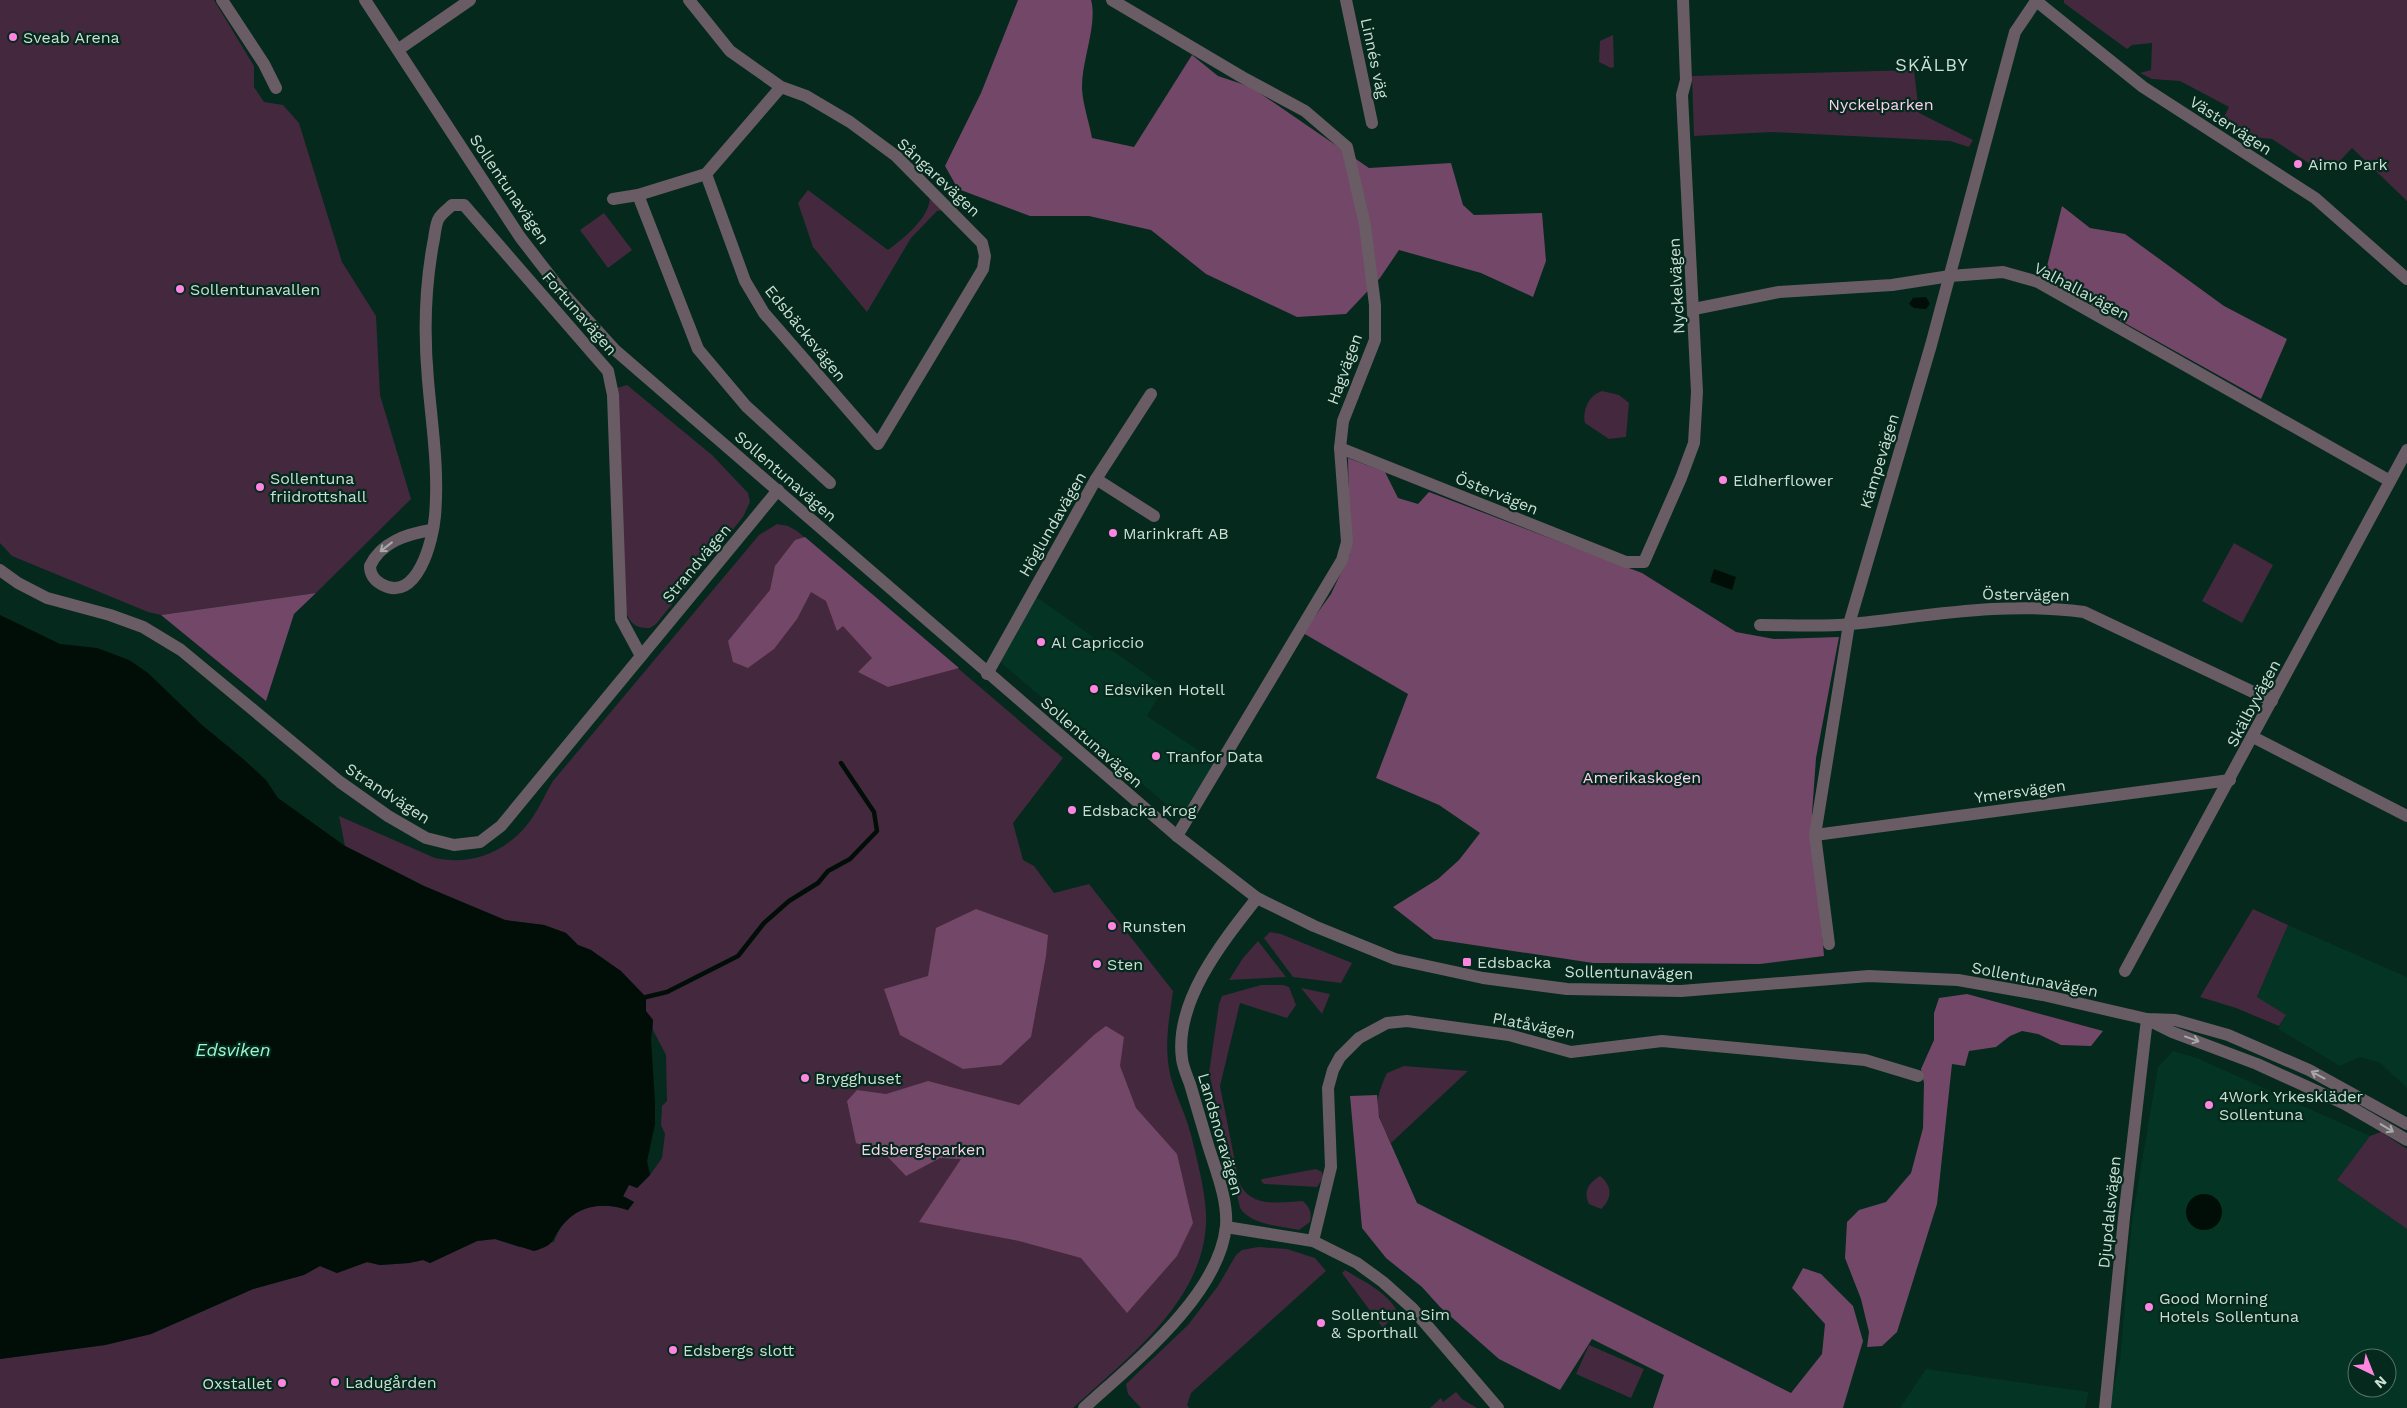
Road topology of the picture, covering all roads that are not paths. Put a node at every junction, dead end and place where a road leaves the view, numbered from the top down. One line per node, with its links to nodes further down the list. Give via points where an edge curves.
1 (222, 0): 11 (street)
2 (364, 0): 9 (street, Sollentunavägen)
3 (470, 0): 9 (street)
4 (688, 0): 10 (street, Sångarevägen, via 730,51)
5 (1112, 0): 21 (street, Hagvägen, via 1304,111 1346,147 1365,225 1375,305 1375,340 1343,421)
6 (1346, 0): 12 (street, Linnés väg)
7 (1683, 0): 18 (street, Nyckelvägen, via 1686,80 1682,95)
8 (2036, 0): 16 (street, Kämpevägen, via 2015,32); 17 (street, Västervägen, via 2143,87 2315,198)
9 (399, 49): 26 (street, Sollentunavägen, via 520,236 564,294 615,350)
10 (781, 87): 13 (street); 20 (street, Sångarevägen, via 806,96 843,118 896,156 982,243 983,269)
11 (276, 88)
12 (1372, 123)
13 (706, 174): 14 (street); 20 (street, Edsbäcksvägen, via 745,281 764,313)
14 (638, 195): 15 (street); 25 (street, via 698,349 746,406)
15 (612, 199)
16 (1950, 276): 18 (street, Valhallavägen, via 1892,285 1779,292); 24 (street, Valhallavägen, via 2003,272 2038,282); 31 (street, Kämpevägen)
17 (2407, 279)
18 (1694, 309): 29 (street, Nyckelvägen, via 1698,392 1694,442)
19 (1151, 394): 23 (street, Höglundavägen)
20 (878, 444)
21 (1340, 448): 29 (street, Östervägen, via 1626,562); 40 (street, Hagvägen, via 1347,542 1342,560)
22 (2407, 450): 24 (street, Skälbyvägen)
23 (1096, 479): 27 (street); 34 (street, Höglundavägen)
24 (2390, 481): 35 (street, Skälbyvägen)
25 (830, 483)
26 (778, 490): 33 (street, Strandvägen); 34 (street, Sollentunavägen)
27 (1154, 516)
28 (431, 530): 28 (street, Fortunavägen, one-way to 28, via 404,536 383,549 370,566 373,578 396,588 413,578 426,558); 33 (street, Fortunavägen, via 435,519 436,449 426,329 431,256 438,219 452,205 464,205 608,371 612,395 621,619)
29 (1644, 562)
30 (0, 570): 33 (street, Strandvägen, via 47,598 143,627 174,646 292,744 372,804 426,838 454,845 480,842 501,826 618,688)
31 (1849, 624): 32 (street, Östervägen); 35 (street, Östervägen, via 1956,610 2041,608 2084,612); 39 (street, Kämpevägen)
32 (1760, 625)
33 (641, 656)
34 (987, 674): 40 (street, Sollentunavägen)
35 (2272, 701): 36 (street, Skälbyvägen)
36 (2253, 737): 37 (street, Skälbyvägen); 38 (street)
37 (2230, 780): 39 (street, Ymersvägen); 43 (street, Skälbyvägen)
38 (2407, 816)
39 (1815, 835): 42 (street, Kämpevägen)
40 (1177, 836): 41 (street, Sollentunavägen)
41 (1257, 898): 44 (street, Sollentunavägen, via 1395,960 1483,978 1567,989 1681,991 1870,976 1958,980); 48 (street, Landsnoravägen, via 1215,954 1193,994 1184,1028 1182,1058 1220,1182)
42 (1829, 944)
43 (2125, 971)
44 (2147, 1019): 46 (street, Sollentunavägen, one-way to 44, via 2268,1051 2228,1035 2175,1020); 47 (street, Sollentunavägen, one-way to 47, via 2345,1104); 52 (street, Djupdalsvägen)
45 (1918, 1076): 49 (street, Platåvägen, via 1866,1060 1662,1041 1571,1052 1508,1035 1407,1022 1388,1023 1359,1038 1340,1057 1333,1070 1328,1088 1331,1167)
46 (2407, 1124)
47 (2407, 1140)
48 (1226, 1227): 49 (street); 50 (street, Landsnoravägen, via 1208,1276 1186,1310)
49 (1313, 1241): 51 (street, via 1334,1250 1383,1282 1412,1308)
50 (1084, 1408)
51 (1498, 1408)
52 (2105, 1408)

